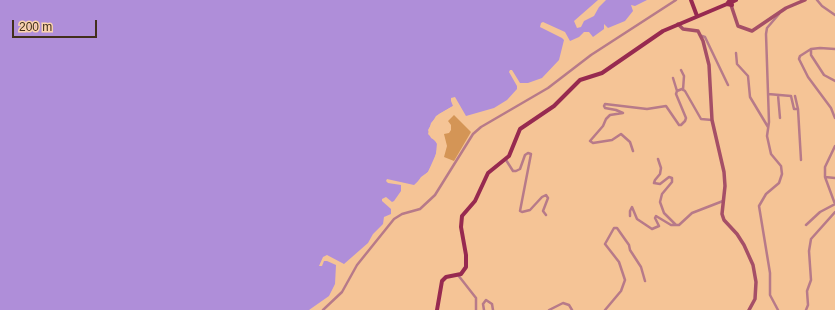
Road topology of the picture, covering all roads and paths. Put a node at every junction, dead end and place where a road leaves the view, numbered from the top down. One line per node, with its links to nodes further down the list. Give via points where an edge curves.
1 (676, 0): 45 (street, via 592,55 548,88 473,134 435,195 420,209 394,219 357,265 342,292)
2 (691, 0): 8 (main road)
3 (805, 0): 6 (main road)
4 (817, 0): 7 (street)
5 (732, 3): 6 (main road, via 738,26 752,30); 8 (main road)
6 (779, 13): 20 (street, via 766,34)
7 (835, 15)
8 (697, 16): 9 (main road)
9 (678, 24): 10 (main road, via 683,29 696,29); 31 (main road, via 653,37 602,73 580,80 554,106 520,129 513,150)
10 (702, 36): 17 (street, via 705,37); 26 (main road, via 709,66)
11 (835, 49): 12 (street)
12 (811, 50): 16 (street, via 812,57 824,75); 25 (street, via 800,56 800,59 808,77)
13 (736, 53): 27 (street, via 736,64 748,76 750,97)
14 (681, 70): 18 (street, via 684,76)
15 (673, 78): 19 (street)
16 (835, 81)
17 (728, 84)
18 (683, 90): 19 (street); 26 (street, via 701,119)
19 (677, 91): 29 (street, via 676,95 686,118 684,123 679,125 668,106 651,109 604,106 623,113 610,115 590,141 593,143 612,140 621,134 630,142)
20 (768, 94): 21 (street); 27 (street)
21 (778, 94): 23 (street, via 792,96 794,110); 24 (street)
22 (795, 96): 23 (street)
23 (798, 109): 32 (street)
24 (780, 118)
25 (835, 118)
26 (712, 120): 36 (main road, via 724,172)
27 (768, 127): 54 (street, via 771,154 781,166 782,172 779,183 766,194 759,206 770,273 770,295)
28 (835, 146): 33 (street, via 826,164)
29 (633, 151)
30 (658, 159): 41 (street, via 660,174 654,183 660,184 669,177 672,178 660,202 664,213)
31 (506, 160): 39 (street, via 516,171 520,169 525,156 531,154 520,211 530,210 546,195 548,198 543,211); 43 (main road, via 488,173 475,201 462,216 466,262 464,271)
32 (801, 160)
33 (825, 178): 34 (street); 35 (street)
34 (835, 178)
35 (834, 196): 37 (street)
36 (723, 201): 41 (street, via 692,213 682,224); 53 (main road, via 724,220 737,234 752,265 756,292)
37 (835, 204): 42 (street, via 820,212)
38 (835, 212): 55 (street, via 811,239 811,280 807,291)
39 (546, 215)
40 (630, 216): 41 (street, via 632,207 637,219 652,229 659,226 656,216 671,225)
41 (676, 225)
42 (806, 225)
43 (458, 276): 46 (main road, via 446,277 442,281); 47 (street, via 476,298)
44 (645, 281): 52 (street, via 629,245 617,228 614,228 605,244 619,262 625,280 621,291)
45 (323, 310)
46 (437, 310)
47 (476, 310)
48 (484, 310): 49 (street, via 483,304 486,300 492,304)
49 (493, 310)
50 (549, 310): 51 (street, via 563,303 569,305)
51 (572, 310)
52 (605, 310)
53 (750, 310)
54 (778, 310)
55 (806, 310)

